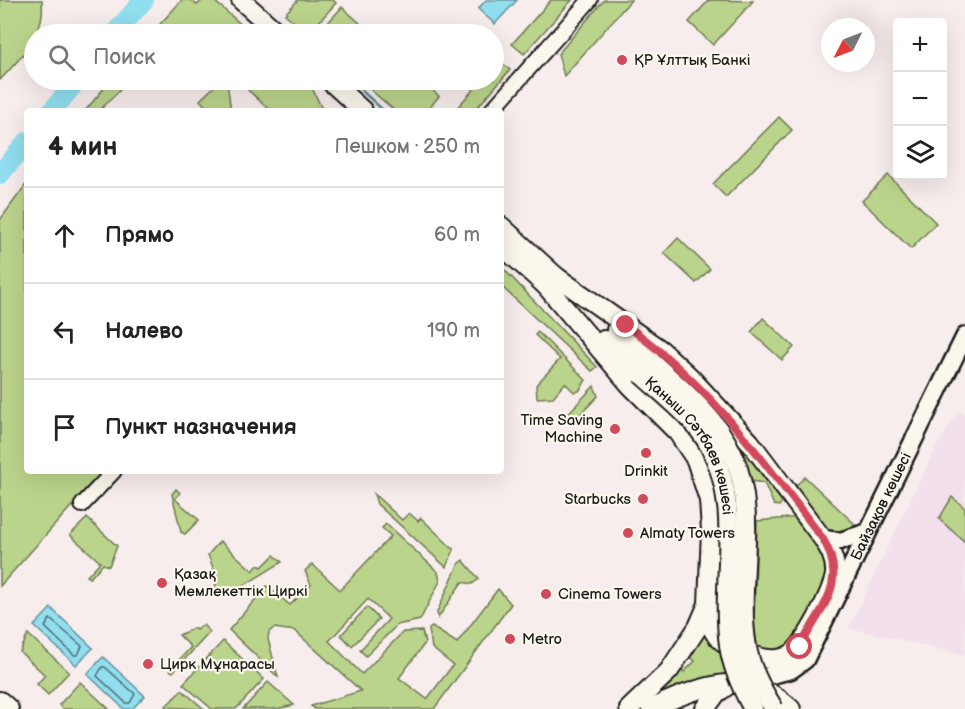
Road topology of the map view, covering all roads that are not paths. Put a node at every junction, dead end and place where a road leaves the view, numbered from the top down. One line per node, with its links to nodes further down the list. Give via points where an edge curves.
1 (241, 0): 3 (main road)
2 (590, 0): 6 (street)
3 (268, 24)
4 (340, 90): 5 (main road)
5 (360, 108)
6 (494, 108)
7 (504, 229): 9 (main road, Қаныш Сәтбаев көшесі)
8 (504, 247): 9 (main road, Қаныш Сәтбаев көшесі)
9 (550, 281): 11 (main road, Қаныш Сәтбаев көшесі); 15 (main road, via 661,350 750,442); 16 (main road, via 630,385 678,432 696,460 711,518)
10 (965, 336): 14 (street, Байзақов көшесі)
11 (647, 368): 23 (main road, Қаныш Сәтбаев көшесі, bridge, via 701,434 721,475 729,515 729,646); 24 (main road, Қаныш Сәтбаев көшесі, bridge, via 714,423 738,467 747,519 746,642 754,671)
12 (111, 474): 13 (street)
13 (82, 505)
14 (868, 532): 15 (street, via 840,541); 17 (street, Байзақов көшесі, via 802,663 791,670)
15 (823, 539): 16 (main road, via 835,565 834,582 800,647 789,656 761,658 727,646 710,626)
16 (708, 604): 20 (main road, via 669,671)
17 (736, 683): 21 (main road, Байзақов көшесі, via 683,695); 22 (main road, via 716,694); 25 (main road, via 775,697)
18 (0, 701): 19 (main road)
19 (9, 709)
20 (629, 709)
21 (651, 709)
22 (705, 709)
23 (753, 709)
24 (774, 709)
25 (791, 709)

